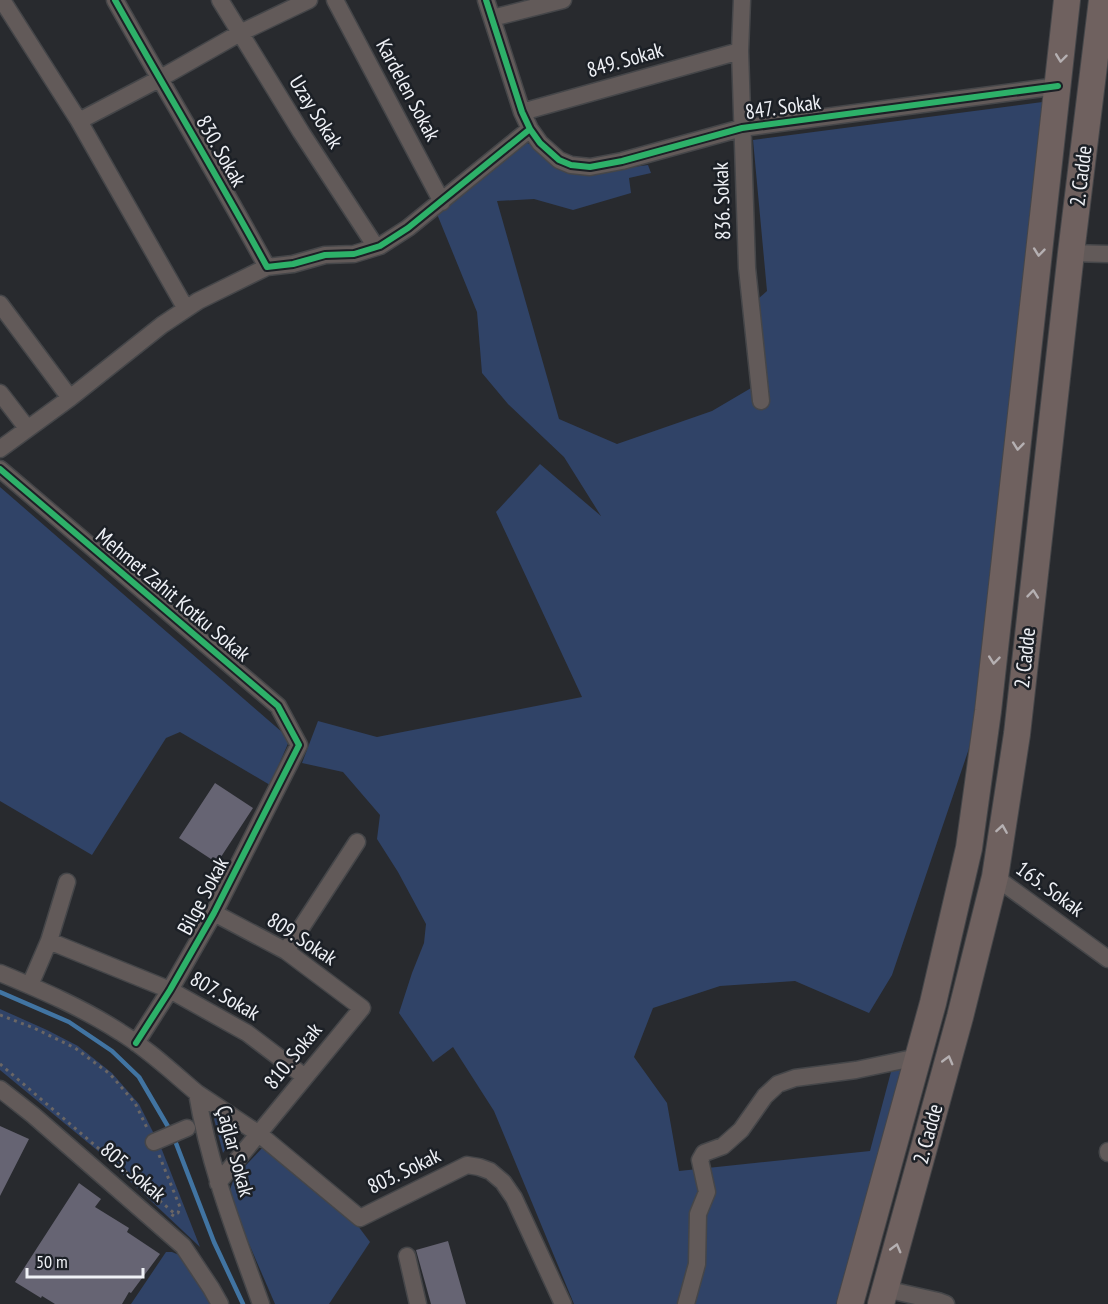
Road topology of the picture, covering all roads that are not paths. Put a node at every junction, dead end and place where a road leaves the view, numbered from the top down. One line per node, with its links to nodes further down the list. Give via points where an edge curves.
1 (2, 0): 17 (street)
2 (115, 0): 14 (street, 830. Sokak)
3 (220, 0): 12 (street, Uzay Sokak)
4 (309, 0): 12 (street)
5 (335, 0): 20 (street, Kardelen Sokak)
6 (486, 0): 11 (street, 847. Sokak)
7 (563, 0): 11 (street)
8 (742, 0): 13 (street, 836. Sokak)
9 (1068, 0): 15 (main road, 2. Cadde, one-way to 15)
10 (1102, 0): 22 (main road, 2. Cadde)
11 (492, 18): 16 (street, 847. Sokak)
12 (240, 33): 14 (street); 21 (street, Uzay Sokak)
13 (740, 51): 16 (street, 849. Sokak); 18 (street, 836. Sokak)
14 (159, 79): 17 (street); 24 (street, 830. Sokak)
15 (1058, 86): 18 (street, 847. Sokak); 46 (main road, 2. Cadde, one-way to 46, via 971,836)
16 (522, 112): 19 (street, 847. Sokak)
17 (79, 120): 26 (street)
18 (742, 128): 19 (street, 847. Sokak, via 590,167 559,160); 29 (street, 836. Sokak, via 747,268)
19 (530, 129): 20 (street)
20 (442, 202): 21 (street)
21 (376, 247): 24 (street)
22 (1071, 253): 23 (street); 35 (main road, 2. Cadde, one-way to 22, via 1017,734)
23 (1108, 254)
24 (267, 267): 26 (street)
25 (0, 304): 28 (street)
26 (186, 309): 28 (street)
27 (0, 393): 30 (street)
28 (70, 398): 30 (street)
29 (761, 401)
30 (27, 428): 31 (street)
31 (0, 449)
32 (0, 469): 33 (street, Mehmet Zahit Kotku Sokak, via 278,706 299,745)
33 (292, 761): 37 (street, Bilge Sokak)
34 (357, 842): 39 (street)
35 (995, 877): 40 (street, 165. Sokak); 55 (main road, 2. Cadde, one-way to 35)
36 (67, 882): 38 (street)
37 (214, 913): 39 (street, 809. Sokak); 43 (street, Bilge Sokak)
38 (49, 941): 42 (street); 43 (street, 807. Sokak)
39 (286, 951): 44 (street, 809. Sokak)
40 (1108, 959)
41 (0, 973): 42 (street, Çağlar Sokak)
42 (30, 985): 45 (street, Çağlar Sokak)
43 (170, 990): 45 (street, Bilge Sokak); 47 (street, 807. Sokak, via 247,1033)
44 (362, 1008): 47 (street, 810. Sokak)
45 (136, 1043): 49 (street, Çağlar Sokak)
46 (918, 1057): 60 (street, via 778,1084 741,1130 723,1146 704,1153 700,1160 707,1192 698,1214 697,1264); 61 (main road, 2. Cadde)
47 (305, 1077): 51 (street, 810. Sokak)
48 (0, 1089): 56 (street, 805. Sokak, via 183,1246)
49 (197, 1093): 51 (street); 53 (street, Çağlar Sokak)
50 (187, 1128): 52 (street)
51 (259, 1134): 53 (street, 810. Sokak); 59 (street, 803. Sokak, via 360,1218 467,1166 490,1171 514,1198)
52 (154, 1142)
53 (218, 1183): 57 (street, Çağlar Sokak)
54 (407, 1256): 58 (street)
55 (883, 1297): 62 (street)
56 (220, 1304)
57 (261, 1304)
58 (418, 1304)
59 (563, 1304)
60 (686, 1304)
61 (850, 1304)
62 (946, 1304)

